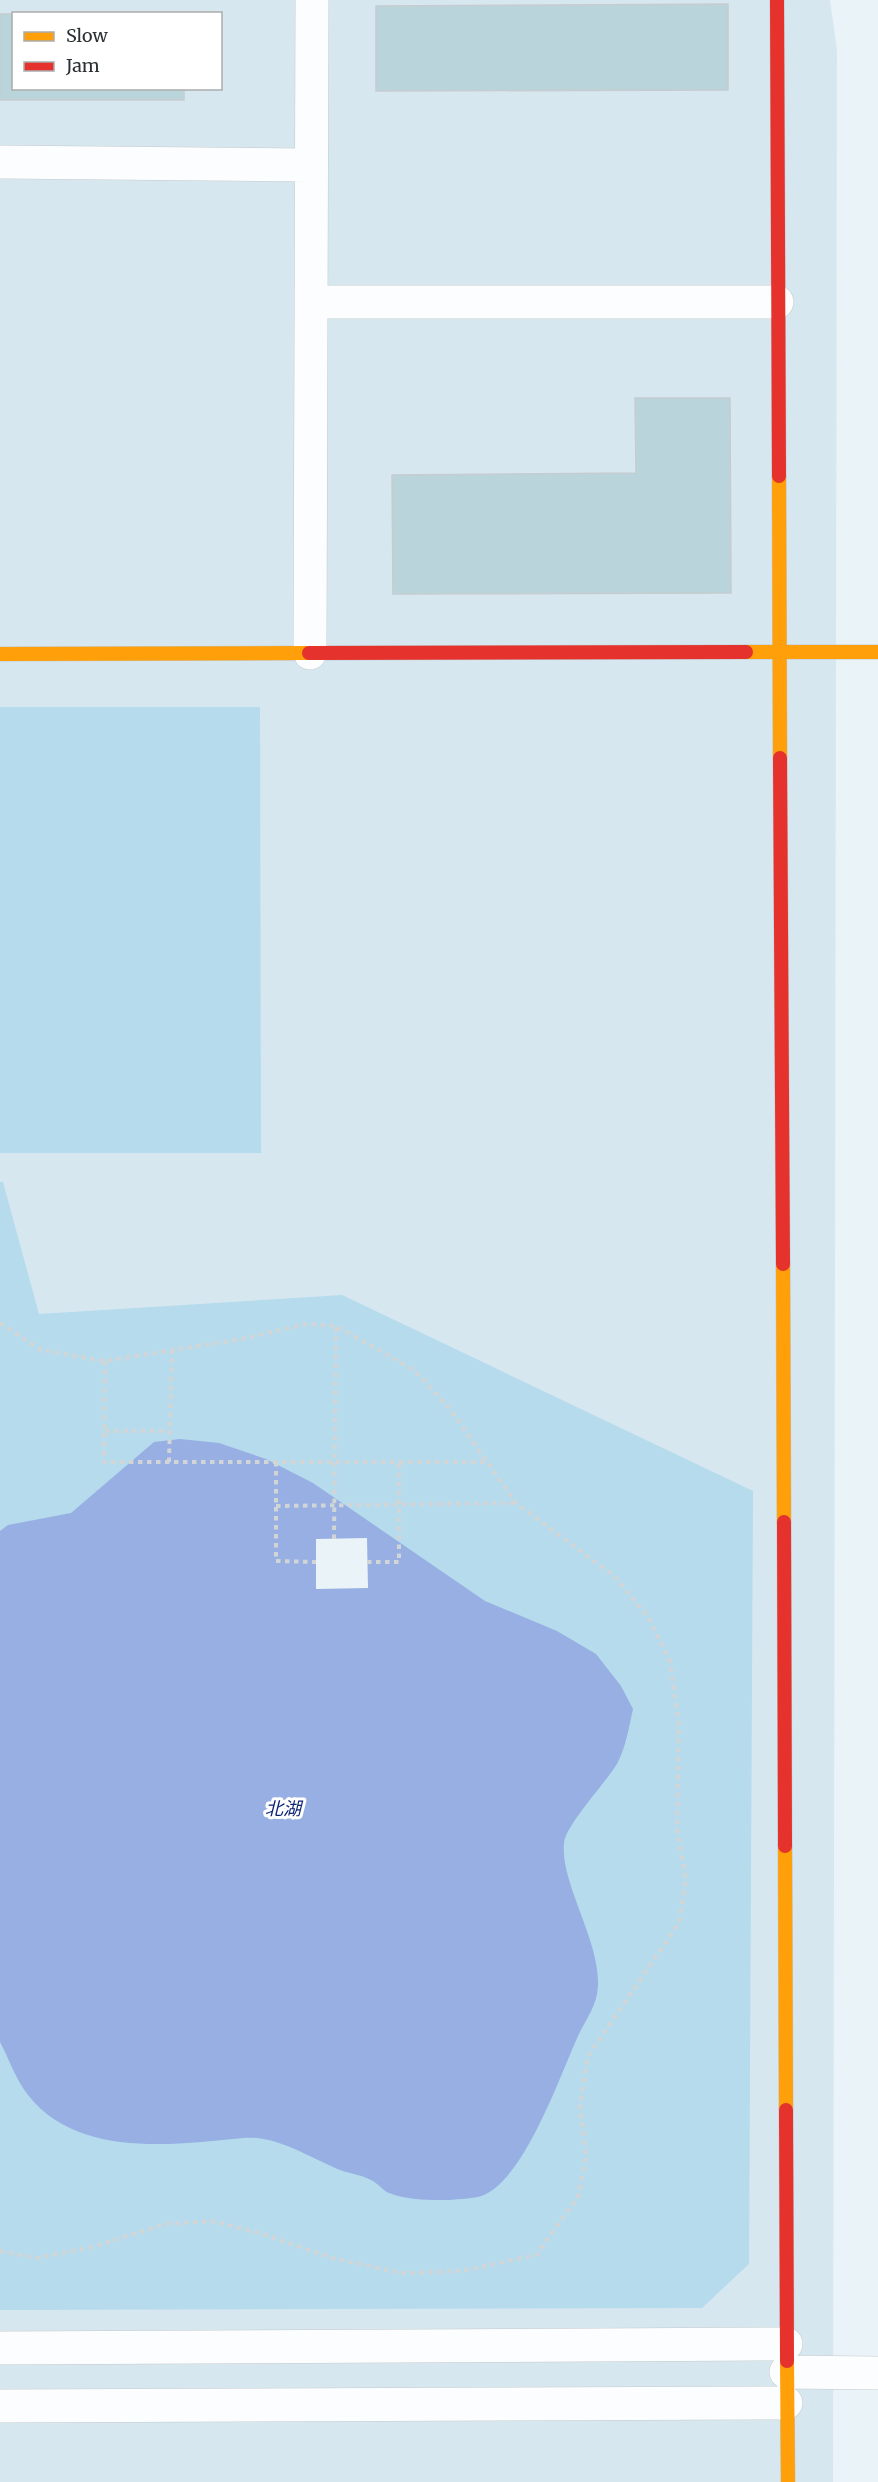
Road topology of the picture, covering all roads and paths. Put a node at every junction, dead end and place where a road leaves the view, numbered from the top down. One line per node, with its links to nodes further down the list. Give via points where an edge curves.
1 (312, 0): 4 (street)
2 (777, 0): 6 (street)
3 (0, 162): 4 (street)
4 (311, 165): 5 (street)
5 (311, 302): 6 (street); 9 (street)
6 (777, 302): 7 (street)
7 (778, 651): 8 (street); 9 (street); 30 (street)
8 (878, 651)
9 (310, 653): 10 (street)
10 (0, 654)
11 (0, 1323): 14 (path, via 40,1350)
12 (336, 1326): 13 (path, via 306,1324); 19 (path); 21 (path, via 414,1370 450,1409)
13 (171, 1350): 14 (path); 16 (path)
14 (105, 1361): 15 (path)
15 (105, 1431): 16 (path); 17 (path, via 104,1462)
16 (170, 1431): 17 (path)
17 (169, 1462): 18 (path)
18 (276, 1462): 19 (path); 24 (path)
19 (334, 1462): 20 (path); 25 (path)
20 (399, 1462): 21 (path); 23 (path)
21 (485, 1462): 22 (path)
22 (516, 1503): 23 (path); 28 (path, via 614,1576 648,1617 670,1662 679,1725 677,1831 686,1879 679,1923 588,2056 580,2105 586,2157 578,2197 569,2212 536,2255 462,2271 401,2273 332,2258 263,2234 212,2222 166,2224 92,2247 37,2258)
23 (399, 1505): 24 (path); 27 (path, via 399,1562)
24 (276, 1506): 26 (path, via 276,1561)
25 (334, 1539)
26 (316, 1562)
27 (367, 1562)
28 (0, 2251)
29 (0, 2348): 30 (street)
30 (786, 2373): 31 (street); 32 (street); 33 (street)
31 (878, 2373)
32 (0, 2406)
33 (788, 2482)

